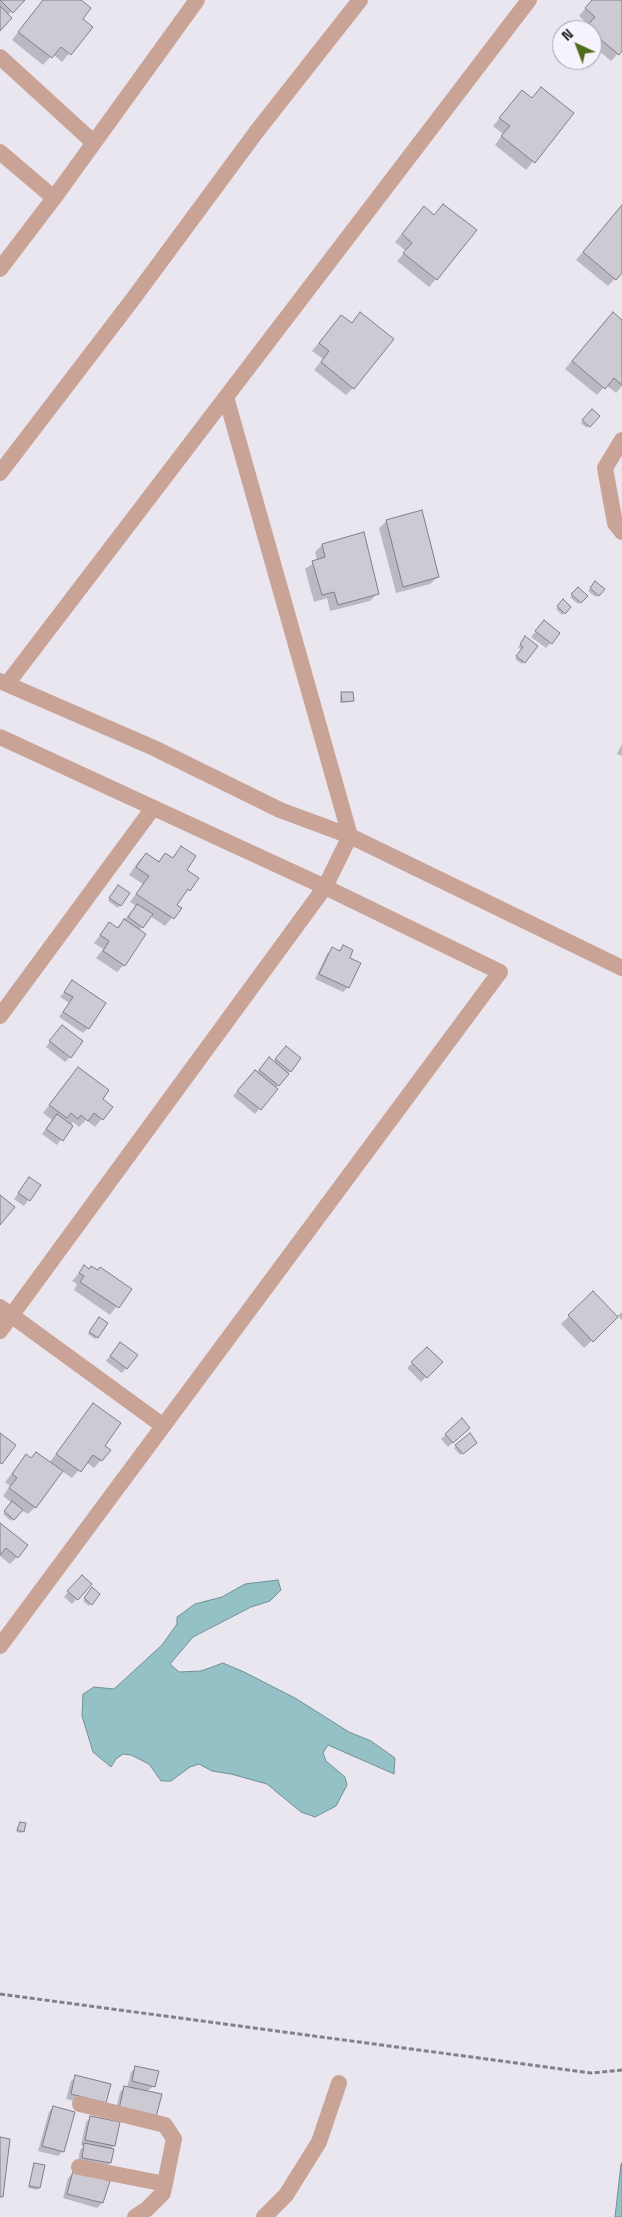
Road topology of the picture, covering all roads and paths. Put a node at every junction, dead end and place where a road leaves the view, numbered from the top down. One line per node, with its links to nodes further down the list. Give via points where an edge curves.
1 (197, 0): 5 (street)
2 (360, 0): 11 (street, via 257,131)
3 (529, 0): 9 (street)
4 (0, 57): 5 (street)
5 (93, 142): 7 (street)
6 (0, 152): 7 (street)
7 (54, 198): 8 (street)
8 (0, 269)
9 (226, 397): 13 (street); 16 (street)
10 (622, 440): 12 (street, via 605,468 615,523)
11 (0, 473)
12 (622, 532)
13 (3, 682): 16 (street, via 154,748 280,810)
14 (0, 737): 15 (street)
15 (152, 808): 17 (street); 19 (street)
16 (350, 836): 17 (street); 18 (street)
17 (325, 887): 20 (street); 22 (street, via 500,972)
18 (622, 968)
19 (0, 1016)
20 (6, 1311): 21 (street); 22 (street)
21 (0, 1331)
22 (162, 1426): 23 (street)
23 (0, 1646)
24 (0, 1994): 25 (path, via 591,2073)
25 (622, 2070)
26 (338, 2083): 31 (street, via 320,2142 286,2195)
27 (80, 2104): 29 (street, via 164,2125 174,2139)
28 (79, 2167): 29 (street)
29 (165, 2184): 30 (street, via 163,2193)
30 (135, 2217)
31 (264, 2217)

